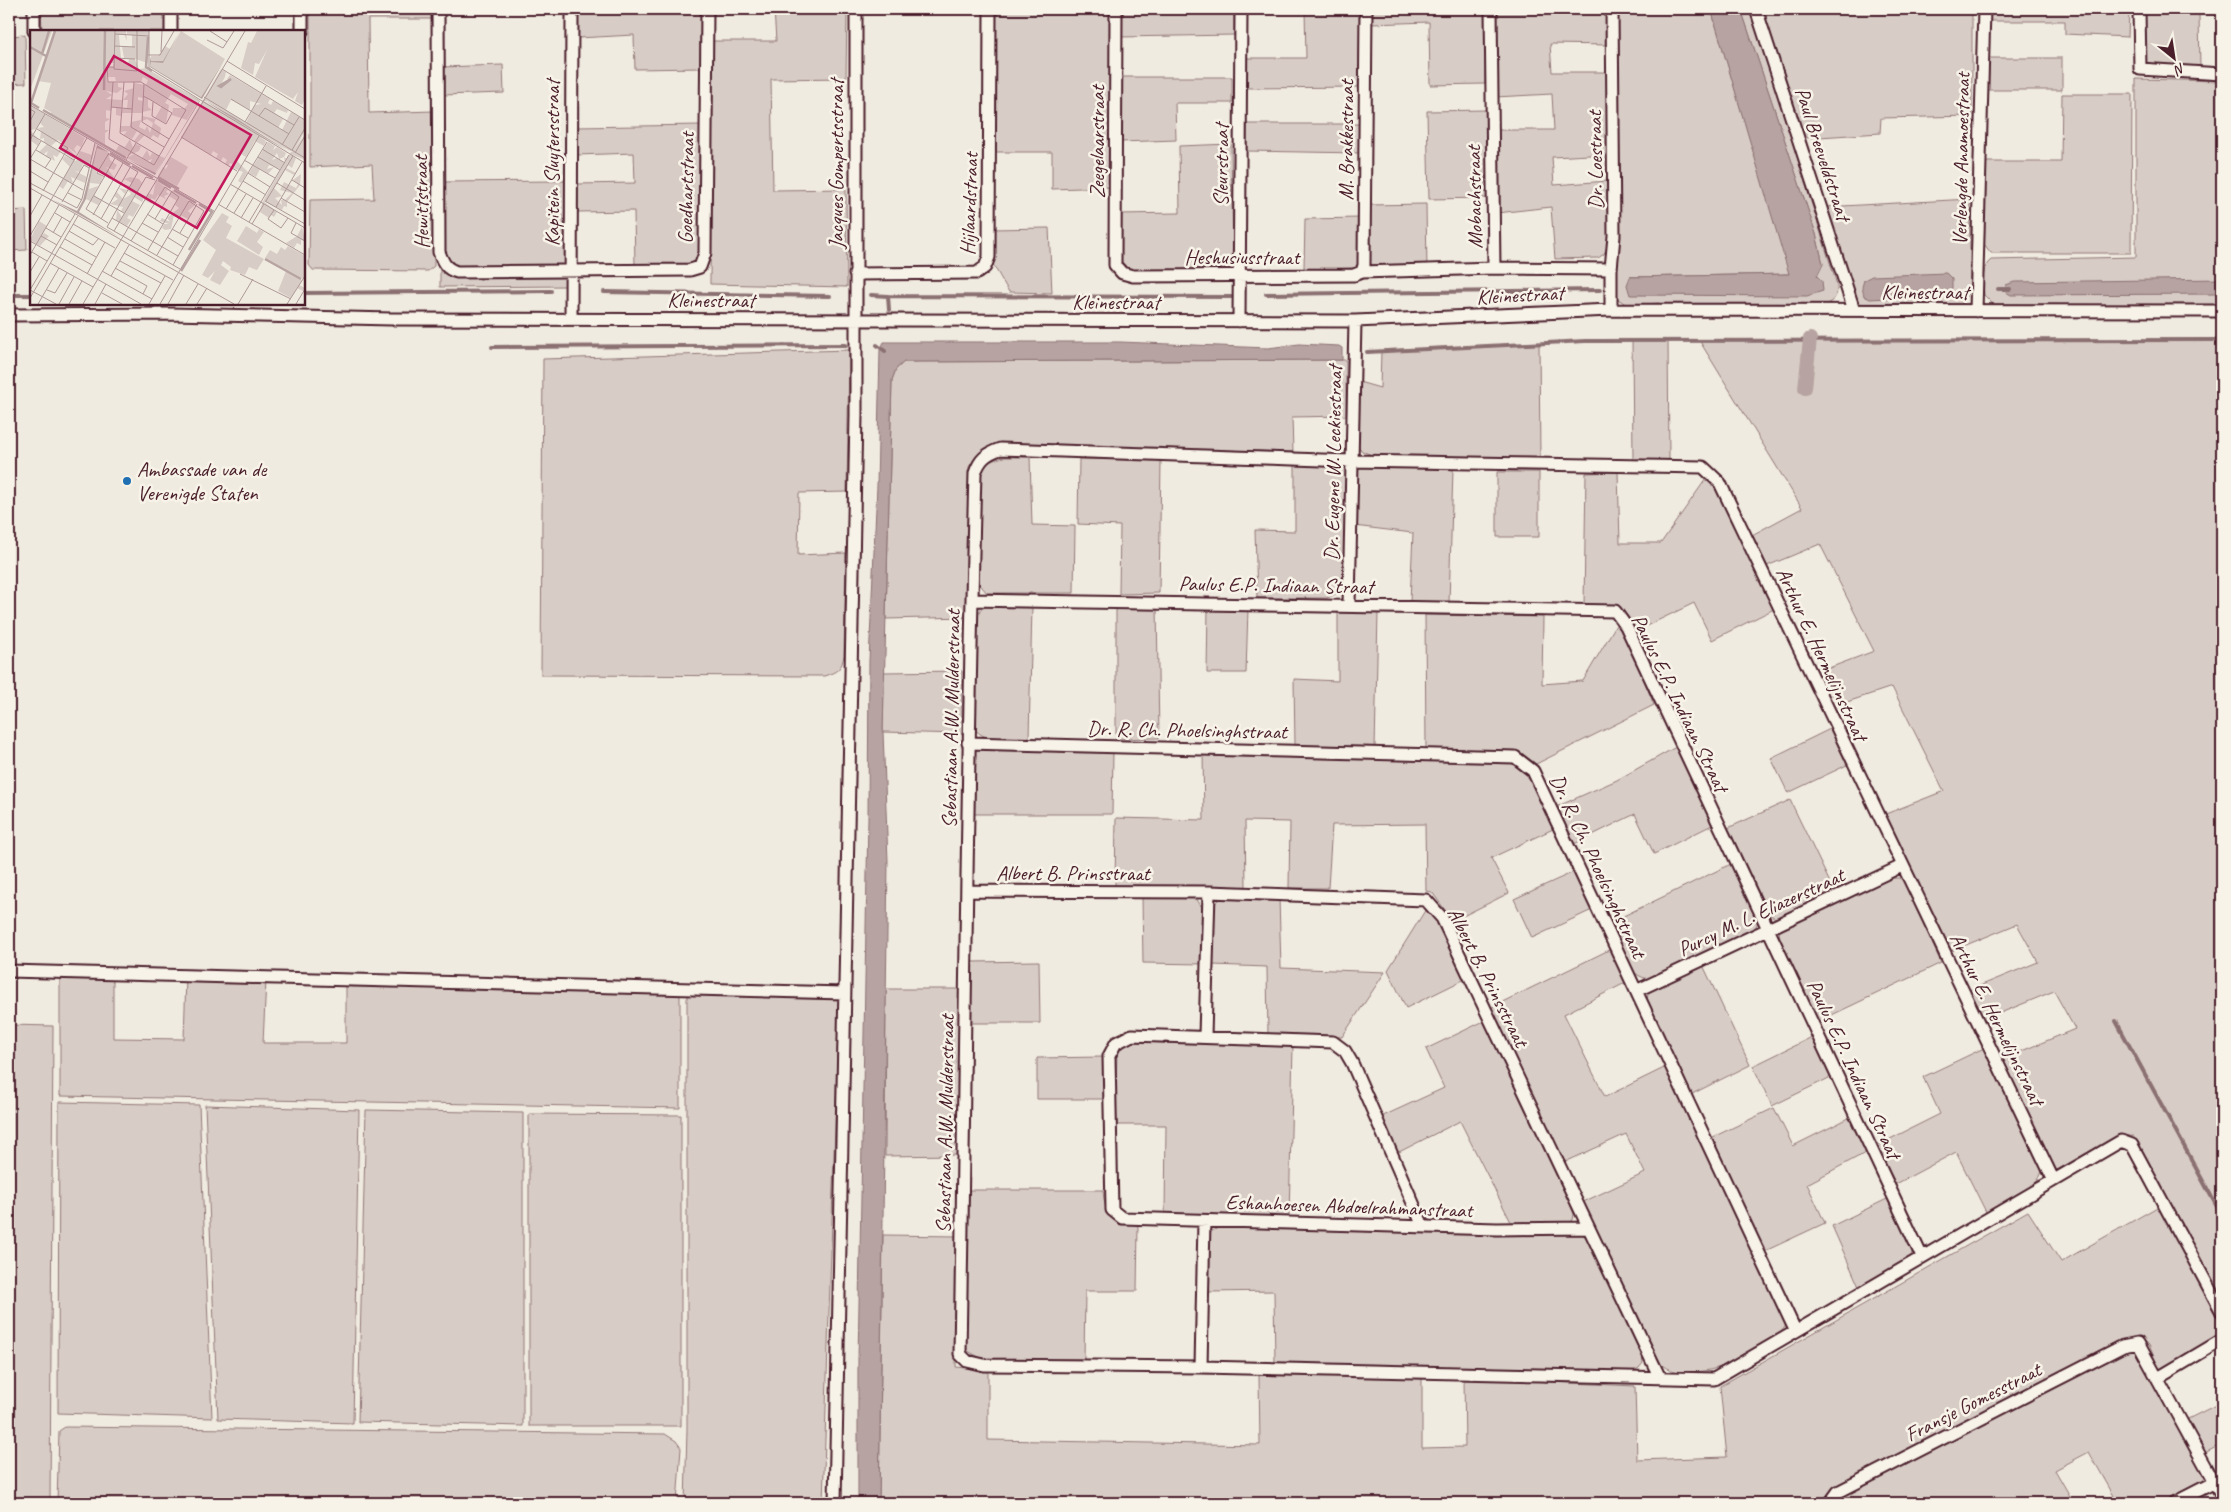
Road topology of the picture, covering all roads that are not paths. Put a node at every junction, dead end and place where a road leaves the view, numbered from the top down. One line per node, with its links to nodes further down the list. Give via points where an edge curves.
1 (34, 9): 17 (street)
2 (171, 9): 18 (street)
3 (302, 9): 19 (street)
4 (438, 9): 23 (street, Hewittstraat, via 439,252 443,264 457,272)
5 (572, 9): 23 (street, Kapitein Sluytersstraat)
6 (707, 9): 23 (street, Goedhartstraat, via 705,253 700,267 690,270)
7 (856, 9): 26 (street, Jacques Gompertsstraat)
8 (990, 9): 26 (street, Hijlaardstraat, via 989,257 986,267 977,272)
9 (1116, 9): 25 (street, Zeegelaarstraat, via 1115,265)
10 (1241, 9): 27 (street, Sleurstraat)
11 (1366, 9): 24 (street, M. Brakkestraat)
12 (1491, 9): 21 (street, Mobachstraat)
13 (1612, 9): 22 (street, Dr. Loestraat, via 1614,236)
14 (1756, 9): 30 (street, Paul Breeveldstraat)
15 (1984, 9): 31 (street, Verlengde Anamoestraat)
16 (2139, 9): 20 (street, via 2140,69)
17 (34, 30)
18 (171, 30)
19 (302, 30)
20 (2222, 74)
21 (1494, 268): 22 (street, Mobachstraat); 24 (street, Heshusiusstraat)
22 (1611, 269): 29 (street, Dr. Loestraat)
23 (570, 270): 34 (street, Kapitein Sluytersstraat)
24 (1362, 272): 27 (street, Heshusiusstraat, via 1354,275)
25 (1122, 273): 27 (street, Heshusiusstraat, via 1132,276)
26 (854, 274): 35 (street, Jacques Gompertsstraat)
27 (1239, 275): 36 (street, Sleurstraat)
28 (170, 309): 33 (street, Kleinestraat); 34 (street, Kleinestraat, via 392,319)
29 (1611, 310): 30 (street, Kleinestraat); 37 (street, Kleinestraat)
30 (1854, 310): 31 (street, Kleinestraat)
31 (1976, 311): 32 (street, Kleinestraat)
32 (2222, 311)
33 (9, 315)
34 (571, 318): 35 (street, Kleinestraat)
35 (856, 320): 36 (street, Kleinestraat); 48 (street, Jacques Gompertsstraat)
36 (1239, 321): 37 (street, Kleinestraat)
37 (1355, 322): 38 (street, Dr. Eugene W. Leckiestraat)
38 (1351, 461): 39 (street, Sebastiaan A.W. Mulderstraat, via 1000,449 988,453 975,473); 40 (street, Dr. Eugene W. Leckiestraat); 42 (street, Arthur E. Hermelijnstraat, via 1703,467 1720,483)
39 (972, 600): 40 (street, Paulus E.P. Indiaan Straat); 41 (street, Sebastiaan A.W. Mulderstraat)
40 (1349, 605): 45 (street, Paulus E.P. Indiaan Straat, via 1614,611 1626,626)
41 (968, 743): 43 (street, Sebastiaan A.W. Mulderstraat); 47 (street, Dr. R. Ch. Phoelsinghstraat, via 1515,757 1533,771)
42 (1902, 866): 45 (street, Purcy M. L. Eliazerstraat); 50 (street, Arthur E. Hermelijnstraat)
43 (968, 891): 44 (street, Albert B. Prinsstraat); 58 (street, Sebastiaan A.W. Mulderstraat, via 960,1354 968,1361 984,1365)
44 (1209, 892): 49 (street); 53 (street, Albert B. Prinsstraat, via 1426,900 1442,918)
45 (1767, 929): 47 (street, Purcy M. L. Eliazerstraat); 54 (street, Paulus E.P. Indiaan Straat)
46 (9, 971): 48 (street)
47 (1636, 991): 56 (street, Dr. R. Ch. Phoelsinghstraat)
48 (844, 993): 63 (street, Jacques Gompertsstraat)
49 (1205, 1036): 51 (street, Eshanhoesen Abdoelrahmanstraat, via 1132,1035 1116,1043 1109,1056 1112,1210 1122,1218); 52 (street, via 1333,1042 1344,1051)
50 (2053, 1179): 54 (street); 55 (street, via 2121,1141 2132,1145)
51 (1204, 1221): 52 (street, Eshanhoesen Abdoelrahmanstraat); 58 (street)
52 (1423, 1226): 53 (street, Eshanhoesen Abdoelrahmanstraat)
53 (1588, 1228): 59 (street, Albert B. Prinsstraat)
54 (1922, 1257): 56 (street)
55 (2222, 1312)
56 (1795, 1330): 59 (street, via 1714,1379)
57 (2222, 1340): 60 (street)
58 (1201, 1367): 59 (street)
59 (1659, 1376)
60 (2158, 1378): 61 (street); 64 (street, Fransje Gomesstraat, via 2138,1343 2123,1346 1838,1492)
61 (2215, 1482): 62 (street); 65 (street)
62 (2222, 1496)
63 (835, 1503)
64 (1830, 1503)
65 (2174, 1503)

